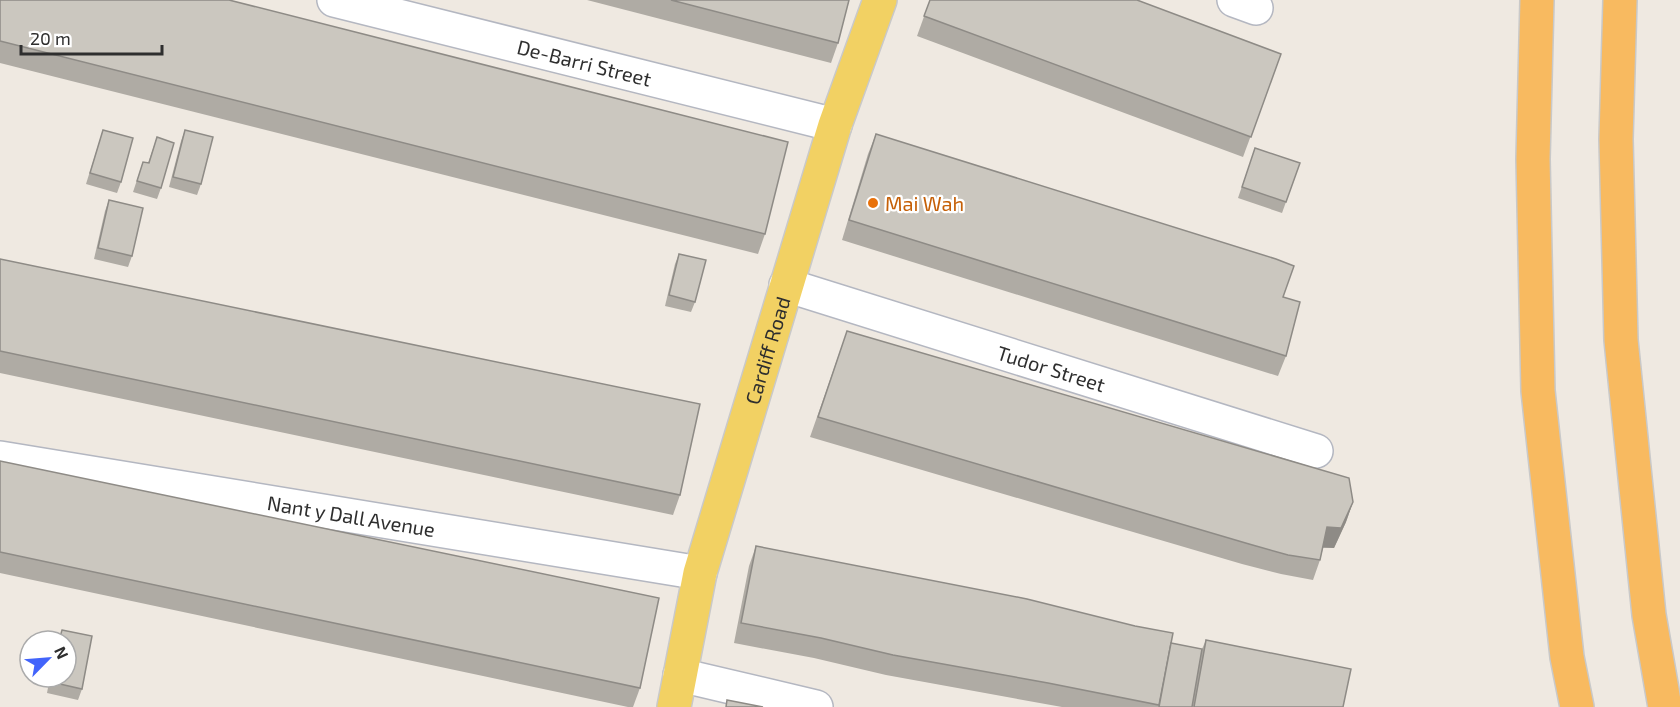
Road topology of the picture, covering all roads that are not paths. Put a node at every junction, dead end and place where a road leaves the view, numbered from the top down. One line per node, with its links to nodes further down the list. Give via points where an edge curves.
1 (334, 0): 5 (street, De-Barri Street)
2 (880, 0): 5 (main road, Cardiff Road)
3 (1537, 0): 13 (highway, via 1533,159 1538,391)
4 (1620, 0): 14 (highway, via 1616,139 1621,340 1649,615)
5 (835, 125): 6 (main road, Cardiff Road)
6 (786, 285): 7 (street, Tudor Street); 9 (main road, Cardiff Road)
7 (1316, 451)
8 (0, 458): 9 (street, Nant y Dall Avenue)
9 (700, 573): 10 (main road, Cardiff Road)
10 (680, 675): 11 (main road, Cardiff Road); 12 (street)
11 (674, 707)
12 (816, 707)
13 (1577, 707)
14 (1665, 707)

